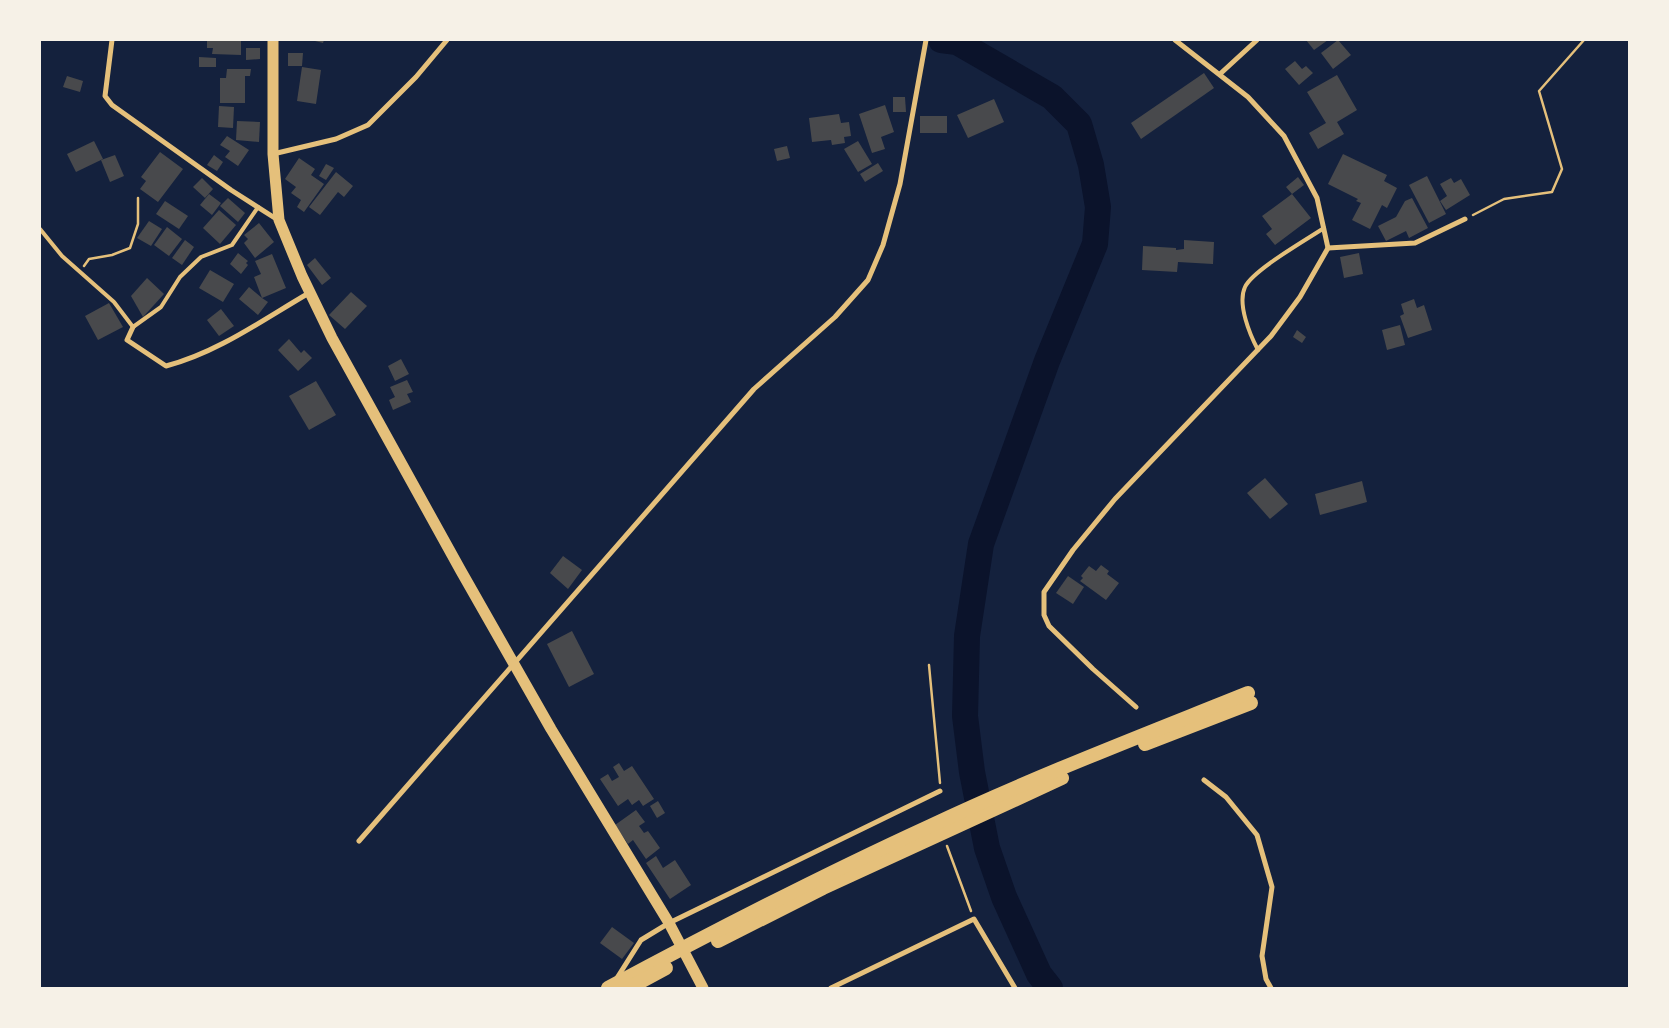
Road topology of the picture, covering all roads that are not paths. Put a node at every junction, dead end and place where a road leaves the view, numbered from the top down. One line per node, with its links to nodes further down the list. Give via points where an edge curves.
1 (112, 40): 9 (street, via 105,96 112,105)
2 (273, 40): 8 (main road)
3 (447, 40): 8 (street, via 368,125 336,139)
4 (926, 40): 18 (street, via 900,184 868,280 835,317 754,389)
5 (1175, 40): 7 (street)
6 (1257, 40): 7 (street)
7 (1220, 74): 12 (street, via 1248,97 1284,136 1317,198)
8 (273, 154): 11 (main road)
9 (258, 207): 11 (street); 16 (lane, via 232,245 200,257 180,277 161,307)
10 (1465, 219): 14 (street, via 1415,243)
11 (279, 220): 15 (main road)
12 (1324, 228): 14 (street); 17 (lane, via 1254,274 1244,289 1247,329)
13 (40, 229): 16 (lane, via 62,256 114,302)
14 (1328, 248): 17 (street, via 1300,297)
15 (310, 292): 16 (street, via 234,337 184,362 166,366 127,340); 18 (main road, via 332,338)
16 (133, 327)
17 (1258, 350): 20 (street, via 1114,499 1044,592 1044,615 1049,626)
18 (514, 663): 23 (street); 24 (main road)
19 (1249, 698): 25 (highway, via 1095,764 1022,790)
20 (1136, 708)
21 (1204, 780): 31 (street, via 1226,797 1257,835 1272,887 1262,956)
22 (940, 791): 24 (street)
23 (360, 840)
24 (669, 923): 26 (street, via 641,940); 28 (main road)
25 (660, 966): 26 (highway); 27 (highway)
26 (613, 983)
27 (629, 988)
28 (703, 988)
29 (831, 988): 30 (street, via 974,919)
30 (1015, 988)
31 (1271, 988)

